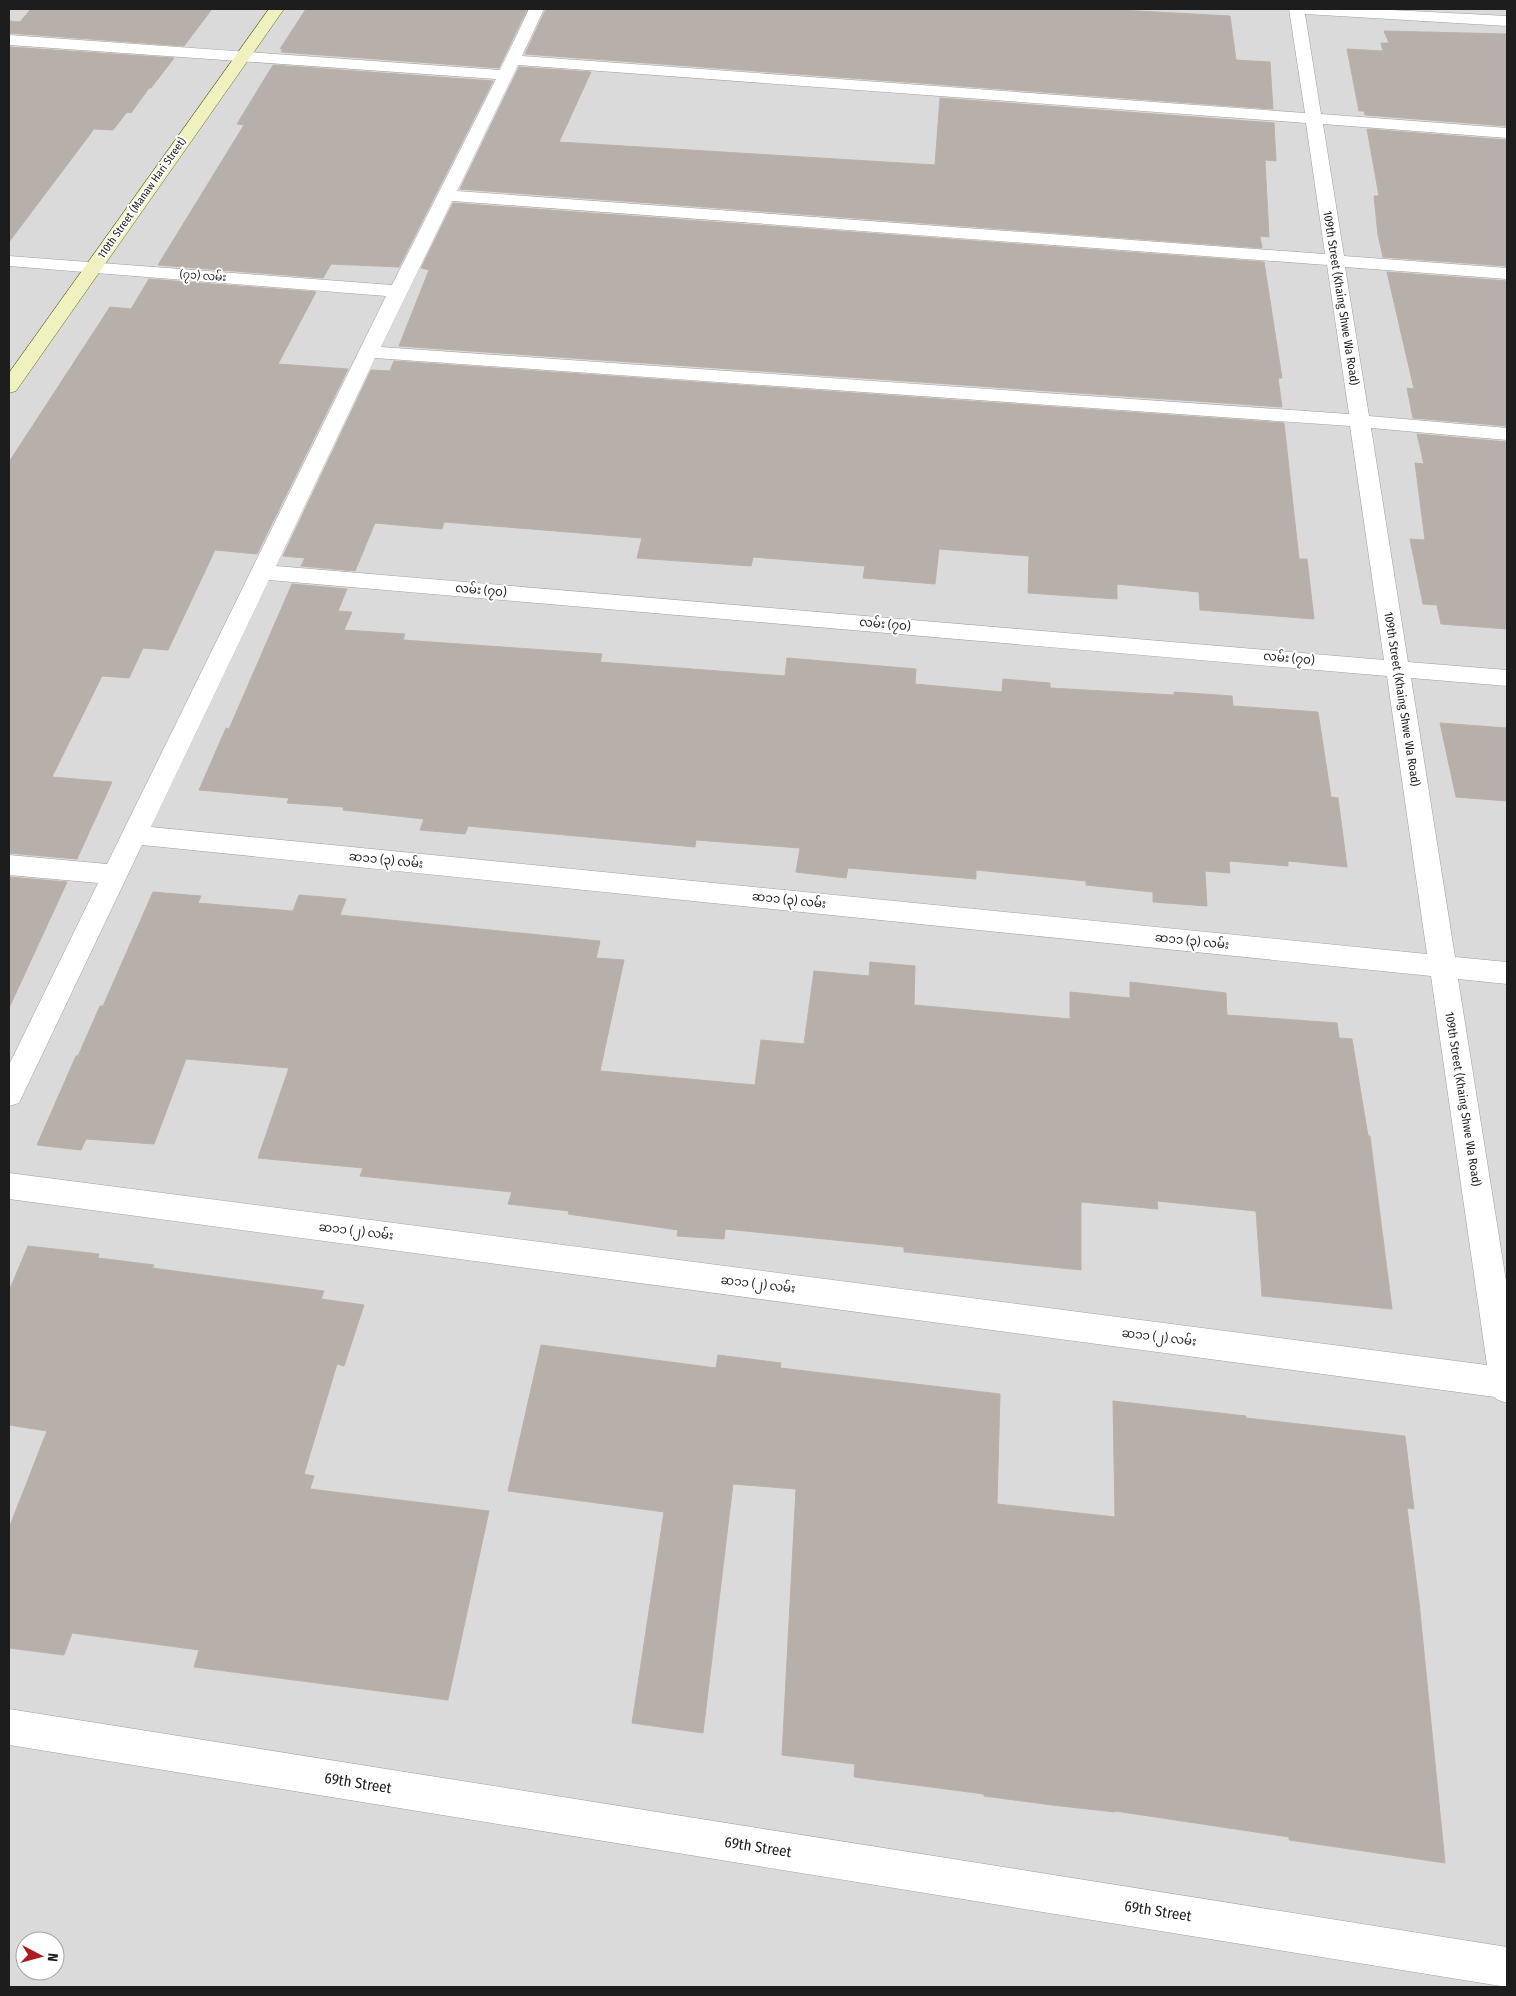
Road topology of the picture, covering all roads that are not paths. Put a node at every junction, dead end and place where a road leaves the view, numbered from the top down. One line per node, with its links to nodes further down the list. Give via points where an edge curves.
1 (276, 9): 6 (main road, 110th Street (Manaw Hari Street))
2 (536, 9): 7 (street)
3 (1297, 9): 4 (street); 8 (street, 109th Street (Khaing Shwe Wa Road))
4 (1507, 21)
5 (9, 40): 6 (street)
6 (242, 56): 7 (street); 13 (main road, 110th Street (Manaw Hari Street))
7 (509, 67): 8 (street); 10 (street)
8 (1314, 120): 9 (street); 12 (street, 109th Street (Khaing Shwe Wa Road))
9 (1507, 133)
10 (446, 195): 12 (street); 15 (street)
11 (9, 261): 13 (street, (၇၁) လမ်း)
12 (1335, 261): 14 (street); 18 (street, 109th Street (Khaing Shwe Wa Road))
13 (94, 267): 15 (street, (၇၁) လမ်း); 17 (main road, 110th Street (Manaw Hari Street))
14 (1507, 273)
15 (398, 290): 16 (street)
16 (369, 352): 18 (street); 20 (street)
17 (9, 387)
18 (1360, 421): 19 (street); 21 (street, 109th Street (Khaing Shwe Wa Road))
19 (1507, 434)
20 (263, 572): 21 (street, လမ်း (၇၀)); 23 (street)
21 (1397, 668): 22 (street, လမ်း (၇၀)); 26 (street, 109th Street (Khaing Shwe Wa Road))
22 (1507, 678)
23 (135, 835): 25 (street); 26 (street, ဆ၁၁ (၃) လမ်း)
24 (9, 865): 25 (street)
25 (115, 874): 28 (street)
26 (1443, 966): 27 (street, ဆ၁၁ (၃) လမ်း); 30 (street, 109th Street (Khaing Shwe Wa Road))
27 (1507, 973)
28 (9, 1094)
29 (9, 1186): 30 (street, ဆ၁၁ (၂) လမ်း)
30 (1507, 1385)
31 (9, 1727): 32 (street, 69th Street)
32 (1507, 1967)

